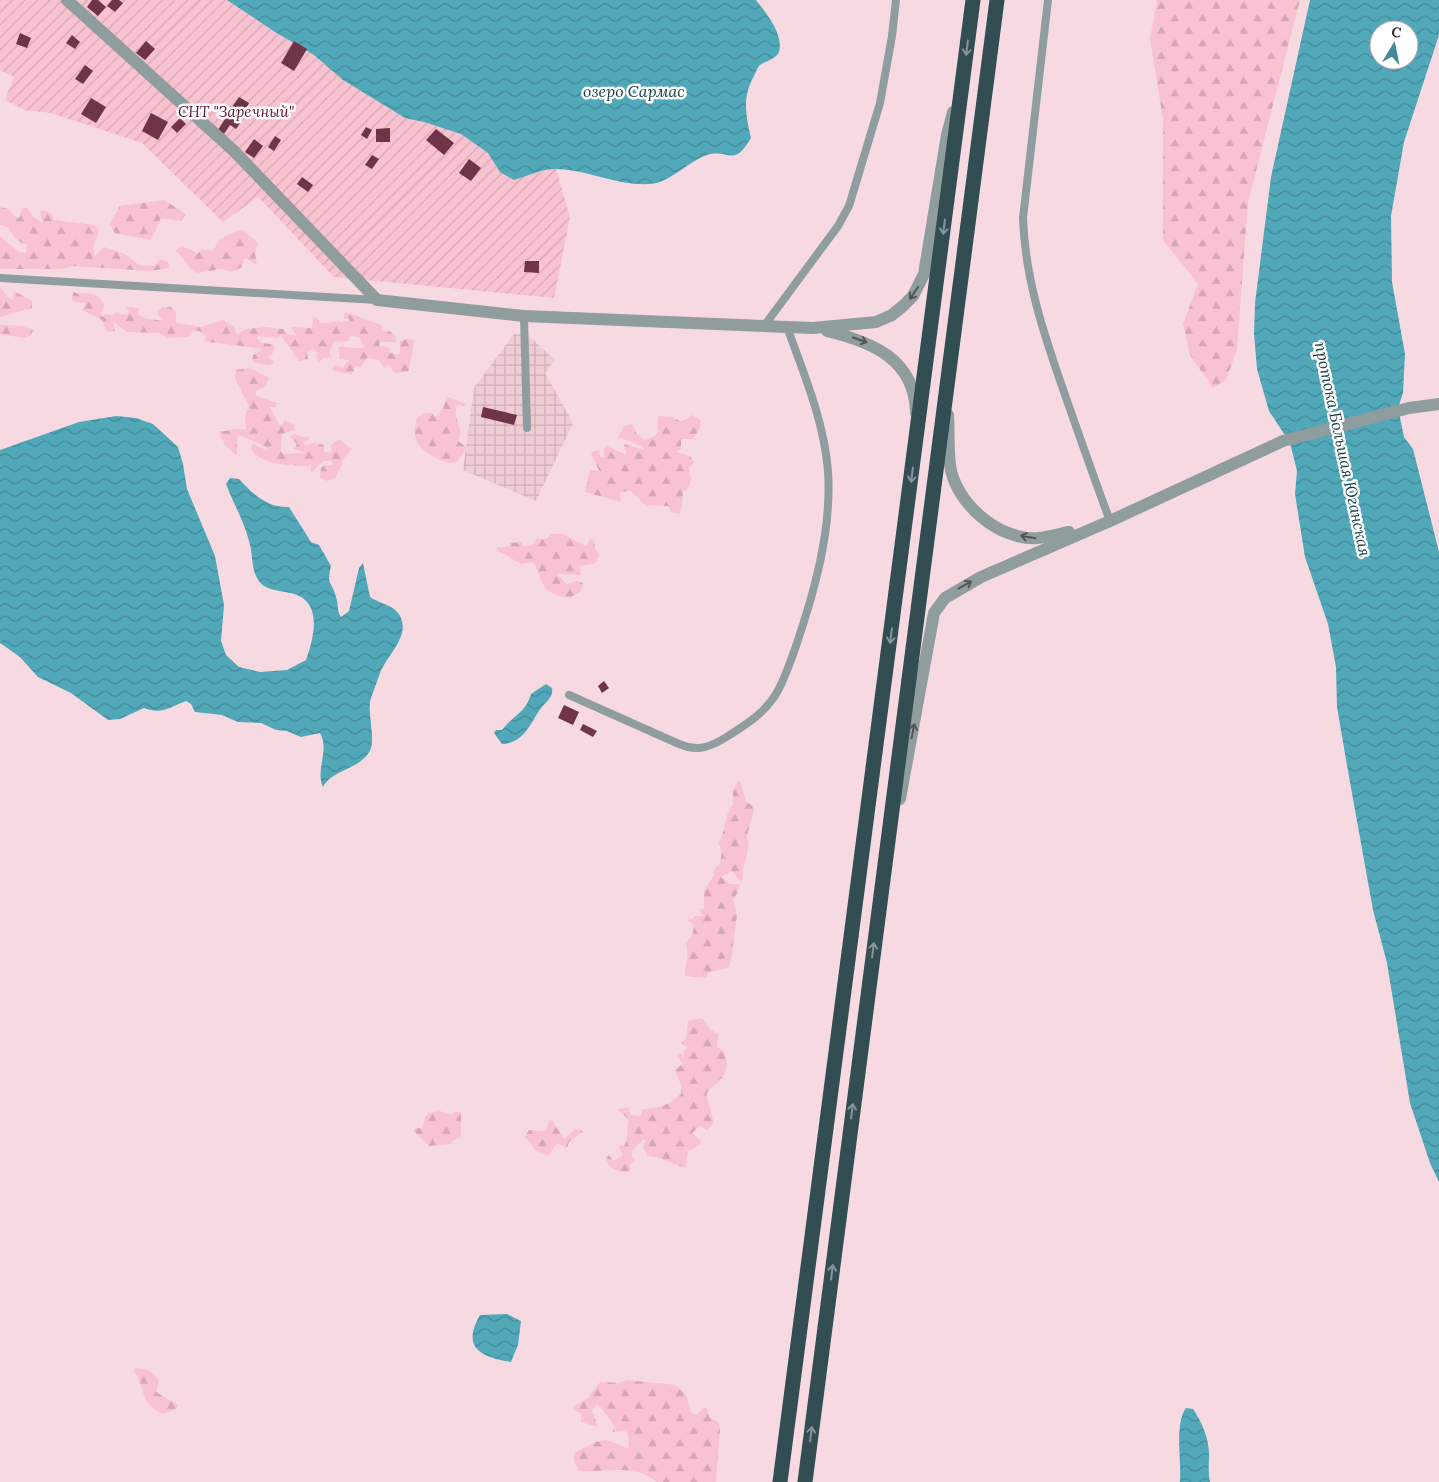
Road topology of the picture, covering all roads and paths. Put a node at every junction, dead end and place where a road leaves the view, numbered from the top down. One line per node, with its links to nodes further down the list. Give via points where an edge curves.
1 (67, 0): 8 (street, via 234,151)
2 (896, 0): 10 (lane, via 880,103 849,206 838,226)
3 (973, 0): 6 (highway, one-way to 6)
4 (997, 0): 13 (highway)
5 (1048, 0): 17 (lane, via 1023,218 1024,248 1050,351)
6 (964, 76): 12 (street, one-way to 12, via 947,135 924,274 913,296 892,315 876,322); 16 (highway, one-way to 16)
7 (0, 278): 8 (lane)
8 (377, 300): 9 (street)
9 (524, 316): 10 (street); 15 (lane)
10 (764, 326): 11 (street)
11 (786, 327): 12 (street); 19 (lane, via 825,438 827,512 822,550 806,616 775,696 746,726 716,744 697,749)
12 (813, 328): 16 (street, one-way to 16, via 860,340 888,354 899,366 914,396)
13 (947, 387): 18 (street, one-way to 13, via 1037,538 1015,535 976,513 962,497 950,466); 20 (highway)
14 (1439, 404): 17 (street, via 1409,408 1283,441)
15 (527, 428)
16 (917, 439): 21 (highway, one-way to 21)
17 (1110, 521): 18 (street)
18 (1093, 527): 20 (street, one-way to 18, via 934,613 945,598 981,577)
19 (569, 695)
20 (880, 899): 22 (highway, one-way to 20)
21 (780, 1482)
22 (804, 1482)

